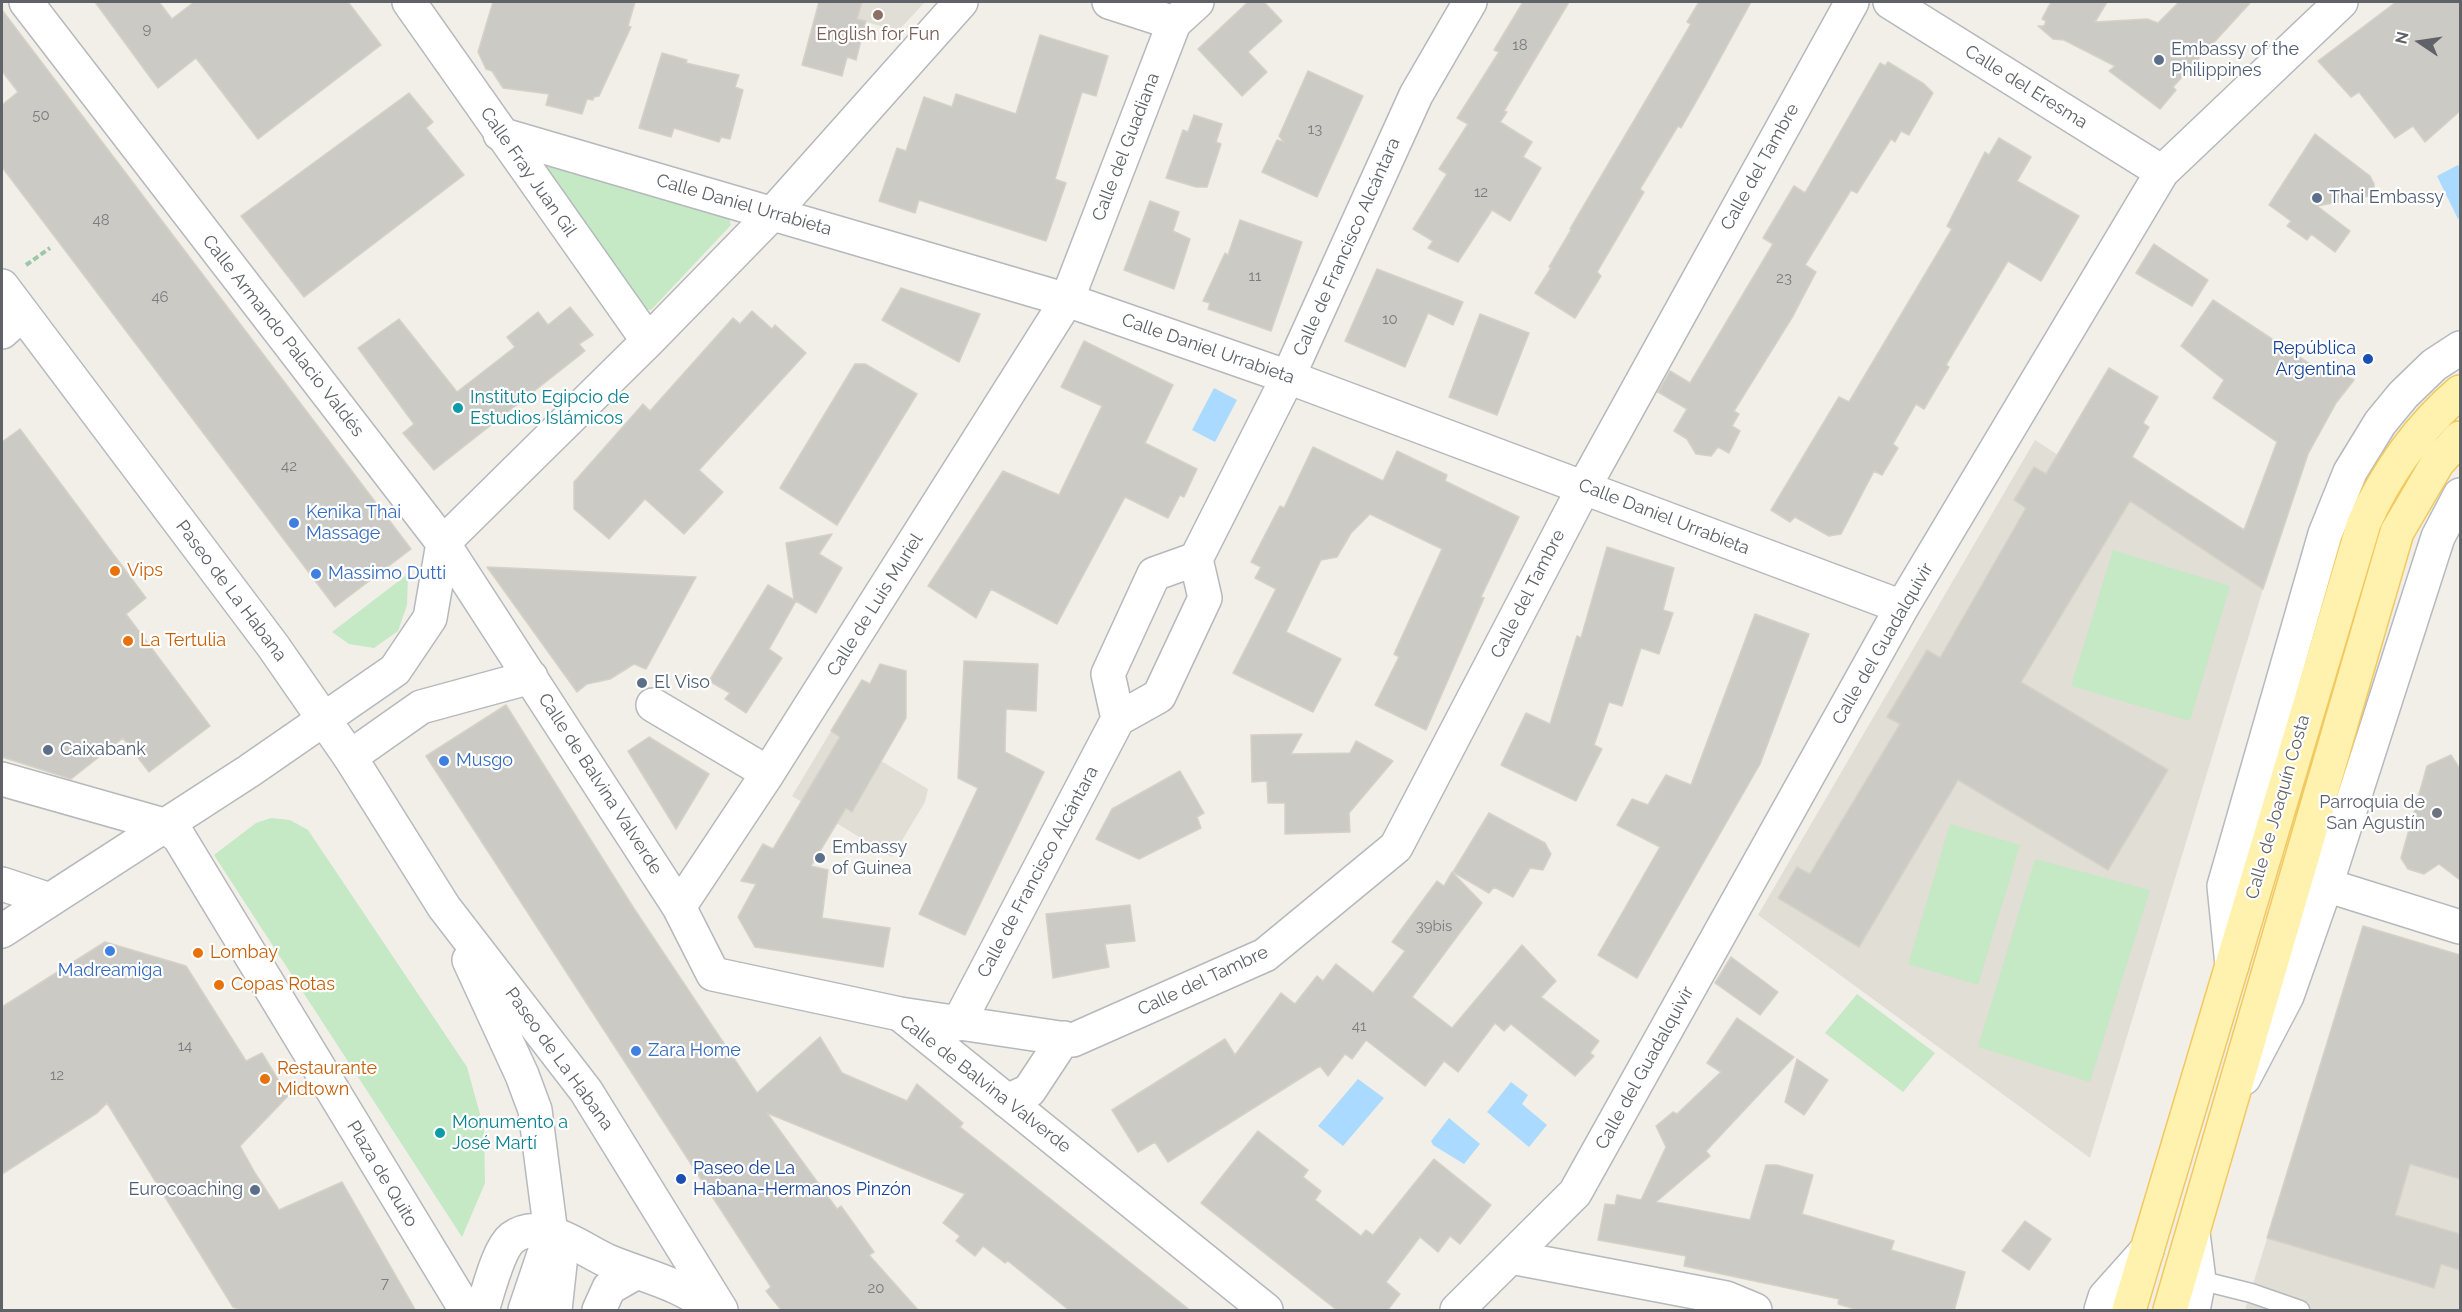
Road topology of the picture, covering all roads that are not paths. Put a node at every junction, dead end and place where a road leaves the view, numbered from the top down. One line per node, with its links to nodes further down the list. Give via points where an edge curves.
1 (26, 2): 24 (street, Calle Armando Palacio Valdés)
2 (408, 2): 11 (street, Calle Fray Juan Gil)
3 (961, 2): 13 (street)
4 (1109, 2): 10 (street)
5 (1197, 2): 10 (street, Calle del Guadiana)
6 (1470, 2): 19 (street, Calle de Francisco Alcántara, via 1416,95)
7 (1852, 2): 22 (street, Calle del Tambre)
8 (1890, 2): 12 (street, Calle del Eresma)
9 (2341, 2): 12 (street, Calle del Guadalquivir)
10 (1173, 23): 15 (street, Calle del Guadiana)
11 (500, 134): 13 (street, Calle Daniel Urrabieta); 17 (street, Calle Fray Juan Gil)
12 (2162, 172): 26 (street, Calle del Guadalquivir)
13 (773, 213): 15 (street, Calle Daniel Urrabieta); 17 (street)
14 (2, 286): 16 (street, Paseo de La Habana)
15 (1067, 300): 19 (street, Calle Daniel Urrabieta); 32 (street, Calle de Luis Muriel)
16 (12, 323): 29 (street, Paseo de La Habana, via 273,646)
17 (648, 342): 24 (street)
18 (2460, 348): 42 (street, via 2434,365 2380,423 2350,472 2325,534 2224,886)
19 (1288, 377): 22 (street, Calle Daniel Urrabieta); 25 (street, Calle de Francisco Alcántara)
20 (2460, 392): 42 (main road, Calle de Joaquín Costa, via 2408,446 2380,486 2364,523)
21 (2460, 438): 46 (main road, via 2438,462 2397,532)
22 (1584, 487): 26 (street, Calle Daniel Urrabieta); 45 (street, Calle del Tambre, via 1396,847 1264,956 1073,1040)
23 (2460, 495): 36 (street, via 2438,537)
24 (443, 543): 27 (street, Calle Armando Palacio Valdés); 29 (street, via 430,618 401,662)
25 (1196, 559): 30 (street, via 1205,598 1159,696); 30 (street, via 1154,574 1108,674)
26 (1902, 607): 51 (street, Calle del Guadalquivir, via 1575,1193)
27 (531, 677): 31 (street, via 421,707); 39 (street, Calle de Balvina Valverde)
28 (653, 705): 32 (street)
29 (325, 719): 31 (street, Paseo de La Habana); 34 (street)
30 (1118, 719): 44 (street, Calle de Francisco Alcántara)
31 (350, 757): 38 (street, Paseo de La Habana)
32 (768, 773): 39 (street, Calle de Luis Muriel)
33 (2, 779): 34 (street)
34 (164, 825): 37 (street); 54 (street, Plaza de Quito, via 179,837)
35 (2, 884): 37 (street)
36 (2326, 885): 40 (street); 46 (street, via 2287,996)
37 (47, 899): 41 (street)
38 (444, 907): 49 (street, Paseo de La Habana, via 535,1110); 60 (street, Paseo de La Habana, via 604,1117)
39 (679, 907): 43 (street, Calle de Balvina Valverde, via 713,974)
40 (2460, 927)
41 (2, 931)
42 (2232, 965): 50 (main road, Calle de Joaquín Costa)
43 (900, 1014): 44 (street, Calle del Tambre); 47 (street, Calle de Balvina Valverde)
44 (958, 1024): 45 (street, Calle del Tambre)
45 (1064, 1038): 47 (street, via 1029,1090)
46 (2234, 1096): 48 (main road)
47 (1007, 1101): 61 (street, Calle de Balvina Valverde)
48 (2193, 1233): 53 (street); 66 (main road)
49 (551, 1234): 52 (street); 55 (street, via 526,1232 507,1243); 56 (street); 57 (street, via 560,1264)
50 (2147, 1250): 64 (street, Calle de Joaquín Costa, via 2105,1297); 65 (main road, Calle de Joaquín Costa)
51 (1511, 1257): 62 (street, Calle del Guadalquivir); 63 (street, via 1726,1298)
52 (637, 1272): 58 (street, via 609,1288); 59 (street, via 683,1288)
53 (2196, 1295): 67 (lane, via 2251,1293)
54 (466, 1311)
55 (482, 1311)
56 (525, 1311)
57 (555, 1311)
58 (599, 1311)
59 (714, 1311)
60 (721, 1311)
61 (1266, 1311)
62 (1457, 1311)
63 (1755, 1311)
64 (2101, 1311)
65 (2129, 1311)
66 (2170, 1311)
67 (2300, 1311)

